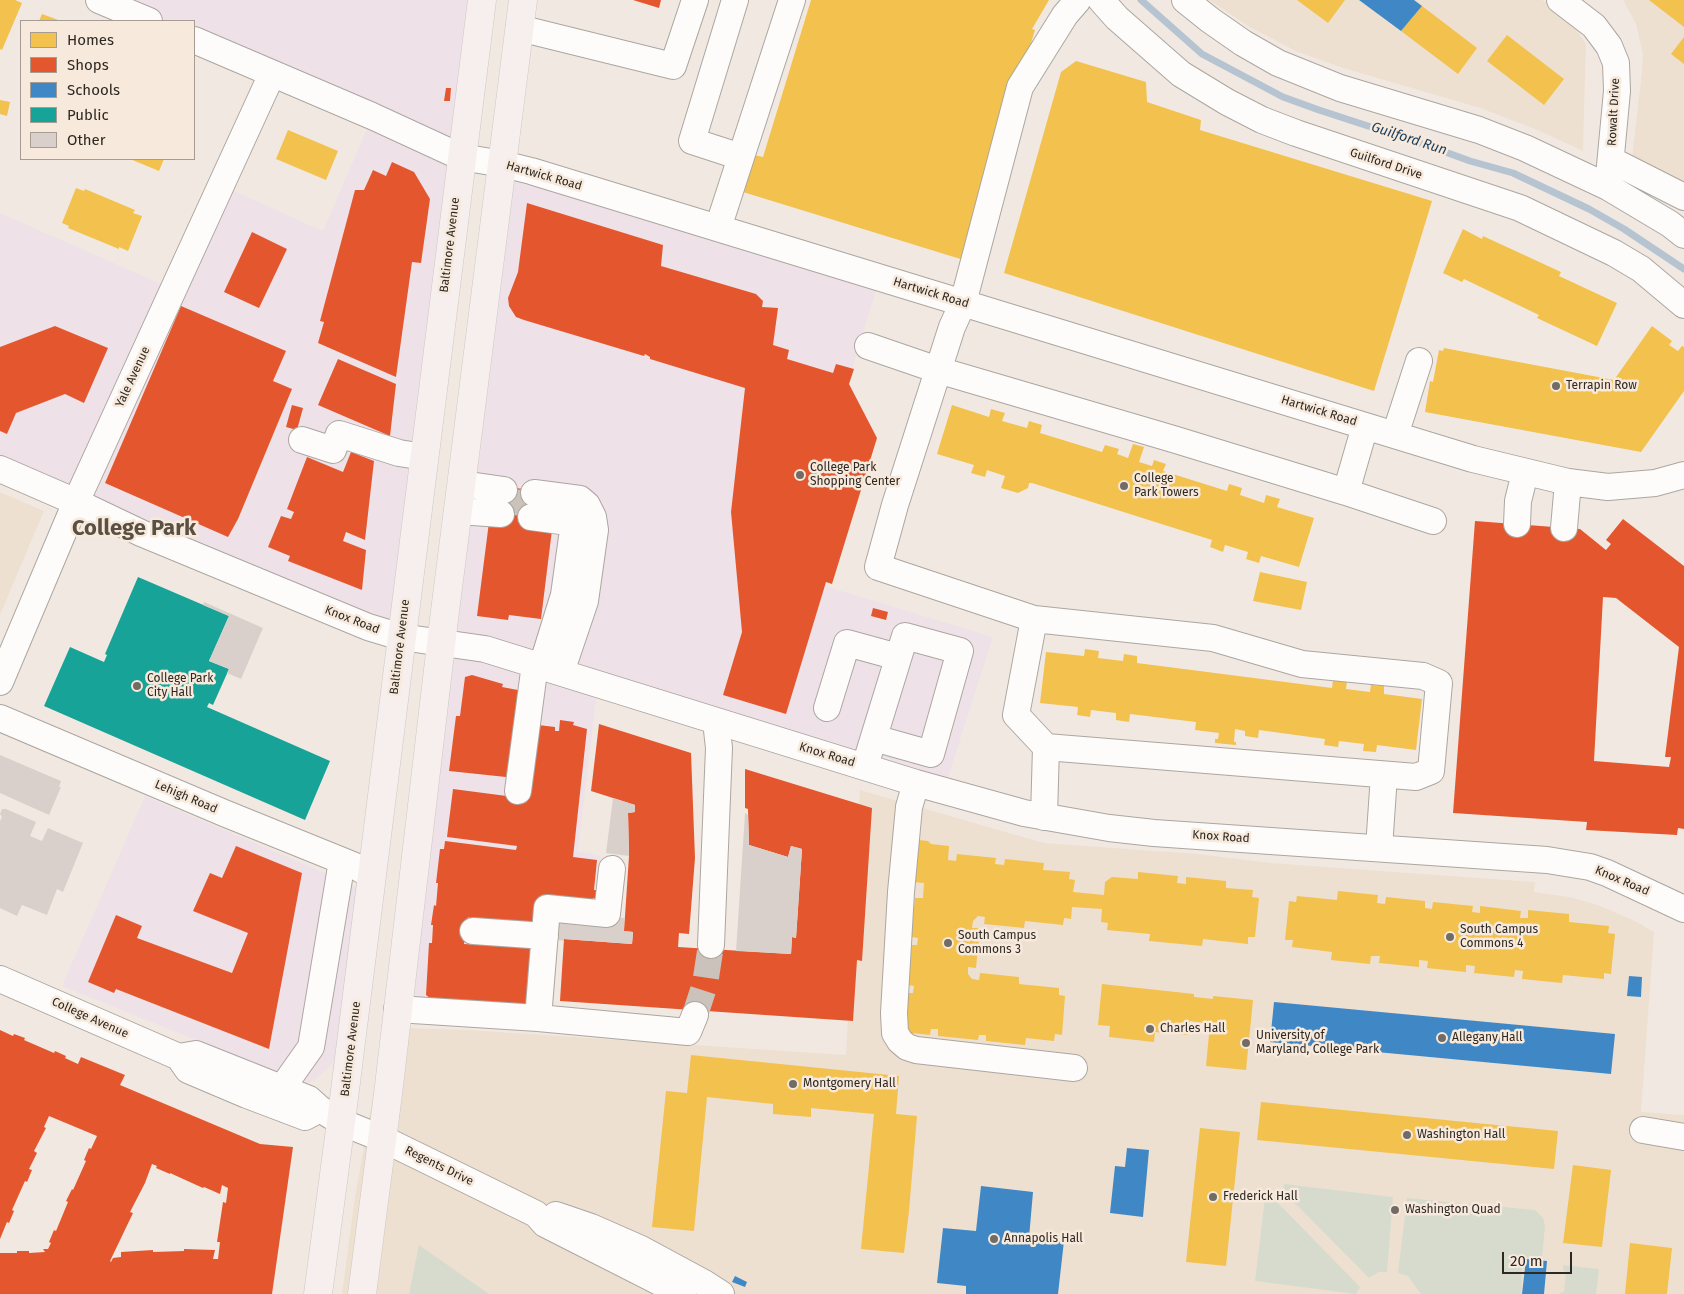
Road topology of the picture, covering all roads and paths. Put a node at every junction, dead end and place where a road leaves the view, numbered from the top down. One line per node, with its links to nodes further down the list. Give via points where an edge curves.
1 (99, 0): 11 (street)
2 (482, 0): 17 (main road, Baltimore Avenue)
3 (523, 0): 12 (main road)
4 (695, 0): 14 (street)
5 (736, 0): 16 (street)
6 (792, 0): 18 (street)
7 (1078, 0): 25 (street, via 1020,87)
8 (1101, 0): 26 (street, Guilford Drive, via 1181,74 1227,102 1296,133 1520,208 1641,269)
9 (1186, 0): 21 (street, via 1243,43 1278,63 1340,88 1479,130)
10 (1560, 0): 19 (street, Rowalt Drive, via 1594,26 1609,46 1616,63)
11 (147, 20)
12 (520, 28): 14 (street); 20 (main road)
13 (195, 40): 15 (street, Hartwick Road)
14 (673, 66): 16 (street)
15 (272, 74): 17 (street, Hartwick Road); 40 (street, Yale Avenue, via 130,403)
16 (711, 78): 18 (street, via 692,140)
17 (461, 156): 20 (street, Hartwick Road); 33 (main road, Baltimore Avenue)
18 (741, 157): 23 (street)
19 (1611, 160): 21 (street, Rowalt Drive); 22 (street)
20 (503, 164): 23 (street, Hartwick Road); 39 (main road)
21 (1608, 187): 24 (street)
22 (1684, 197)
23 (718, 228): 25 (street, Hartwick Road)
24 (1684, 235)
25 (963, 303): 29 (street); 30 (street, Hartwick Road)
26 (1684, 305)
27 (868, 346): 29 (street)
28 (1419, 361): 31 (street)
29 (938, 370): 38 (street); 46 (street, via 878,568)
30 (1365, 426): 31 (street, Hartwick Road); 38 (street)
31 (1395, 435): 35 (street, Hartwick Road)
32 (302, 440): 33 (street, via 333,450 339,434 399,453)
33 (424, 457): 47 (main road, Baltimore Avenue)
34 (0, 469): 40 (street, Knox Road)
35 (1525, 473): 37 (street, Hartwick Road); 44 (street, via 1518,501)
36 (1684, 475): 37 (street, Hartwick Road, via 1650,483 1608,487)
37 (1568, 482): 45 (street)
38 (1346, 492): 43 (street)
39 (460, 497): 41 (street); 48 (main road)
40 (76, 502): 47 (street, Knox Road, via 233,573); 51 (street, Yale Avenue)
41 (503, 502)
42 (532, 505): 50 (street, via 580,499 593,517 595,530 585,601)
43 (1433, 521)
44 (1517, 524)
45 (1564, 528)
46 (1034, 619): 56 (street, via 1016,715); 58 (street, via 1213,638 1302,664 1423,676 1439,683 1431,771 1416,776)
47 (401, 637): 48 (street, Knox Road); 65 (main road, Baltimore Avenue)
48 (441, 642): 50 (street, Knox Road, via 485,649); 71 (main road)
49 (898, 657): 52 (street, via 847,642); 55 (street); 55 (street, via 905,636 960,651 931,754)
50 (547, 668): 54 (street, Knox Road); 60 (street)
51 (0, 682)
52 (826, 708)
53 (0, 718): 63 (street, Lehigh Road)
54 (716, 720): 57 (street, Knox Road); 69 (street, via 719,748)
55 (874, 738): 57 (street)
56 (1046, 747): 58 (street); 61 (street)
57 (865, 766): 59 (street, Knox Road)
58 (1384, 774): 62 (street)
59 (916, 783): 61 (street, Knox Road); 75 (street, via 909,807 902,883 895,1033 900,1042 916,1050)
60 (518, 791)
61 (1044, 817): 62 (street, Knox Road, via 1154,833)
62 (1380, 848): 66 (street, Knox Road, via 1547,860 1590,867)
63 (342, 862): 65 (street, Lehigh Road); 76 (street, via 311,1047)
64 (612, 869): 68 (street, via 607,914 547,908)
65 (372, 876): 77 (main road, Baltimore Avenue)
66 (1684, 909)
67 (473, 931): 68 (street)
68 (545, 936): 73 (street)
69 (711, 945)
70 (0, 979): 74 (street, College Avenue)
71 (397, 1009): 73 (street); 80 (main road)
72 (695, 1015): 73 (street, via 688,1032)
73 (538, 1018)
74 (179, 1057): 76 (street, College Avenue, via 196,1054); 77 (street, College Avenue, via 188,1070 247,1095 304,1117)
75 (1074, 1068)
76 (282, 1088): 77 (street, College Avenue, via 309,1099)
77 (331, 1116): 80 (street, Regents Drive); 82 (main road, Baltimore Avenue)
78 (1643, 1130): 79 (street)
79 (1684, 1137)
80 (383, 1139): 81 (street, Regents Drive); 83 (main road)
81 (536, 1214): 84 (street, Regents Drive, via 546,1224); 85 (street, Regents Drive, via 553,1214 591,1226 641,1249)
82 (318, 1294)
83 (362, 1294)
84 (683, 1294)
85 (721, 1294)

